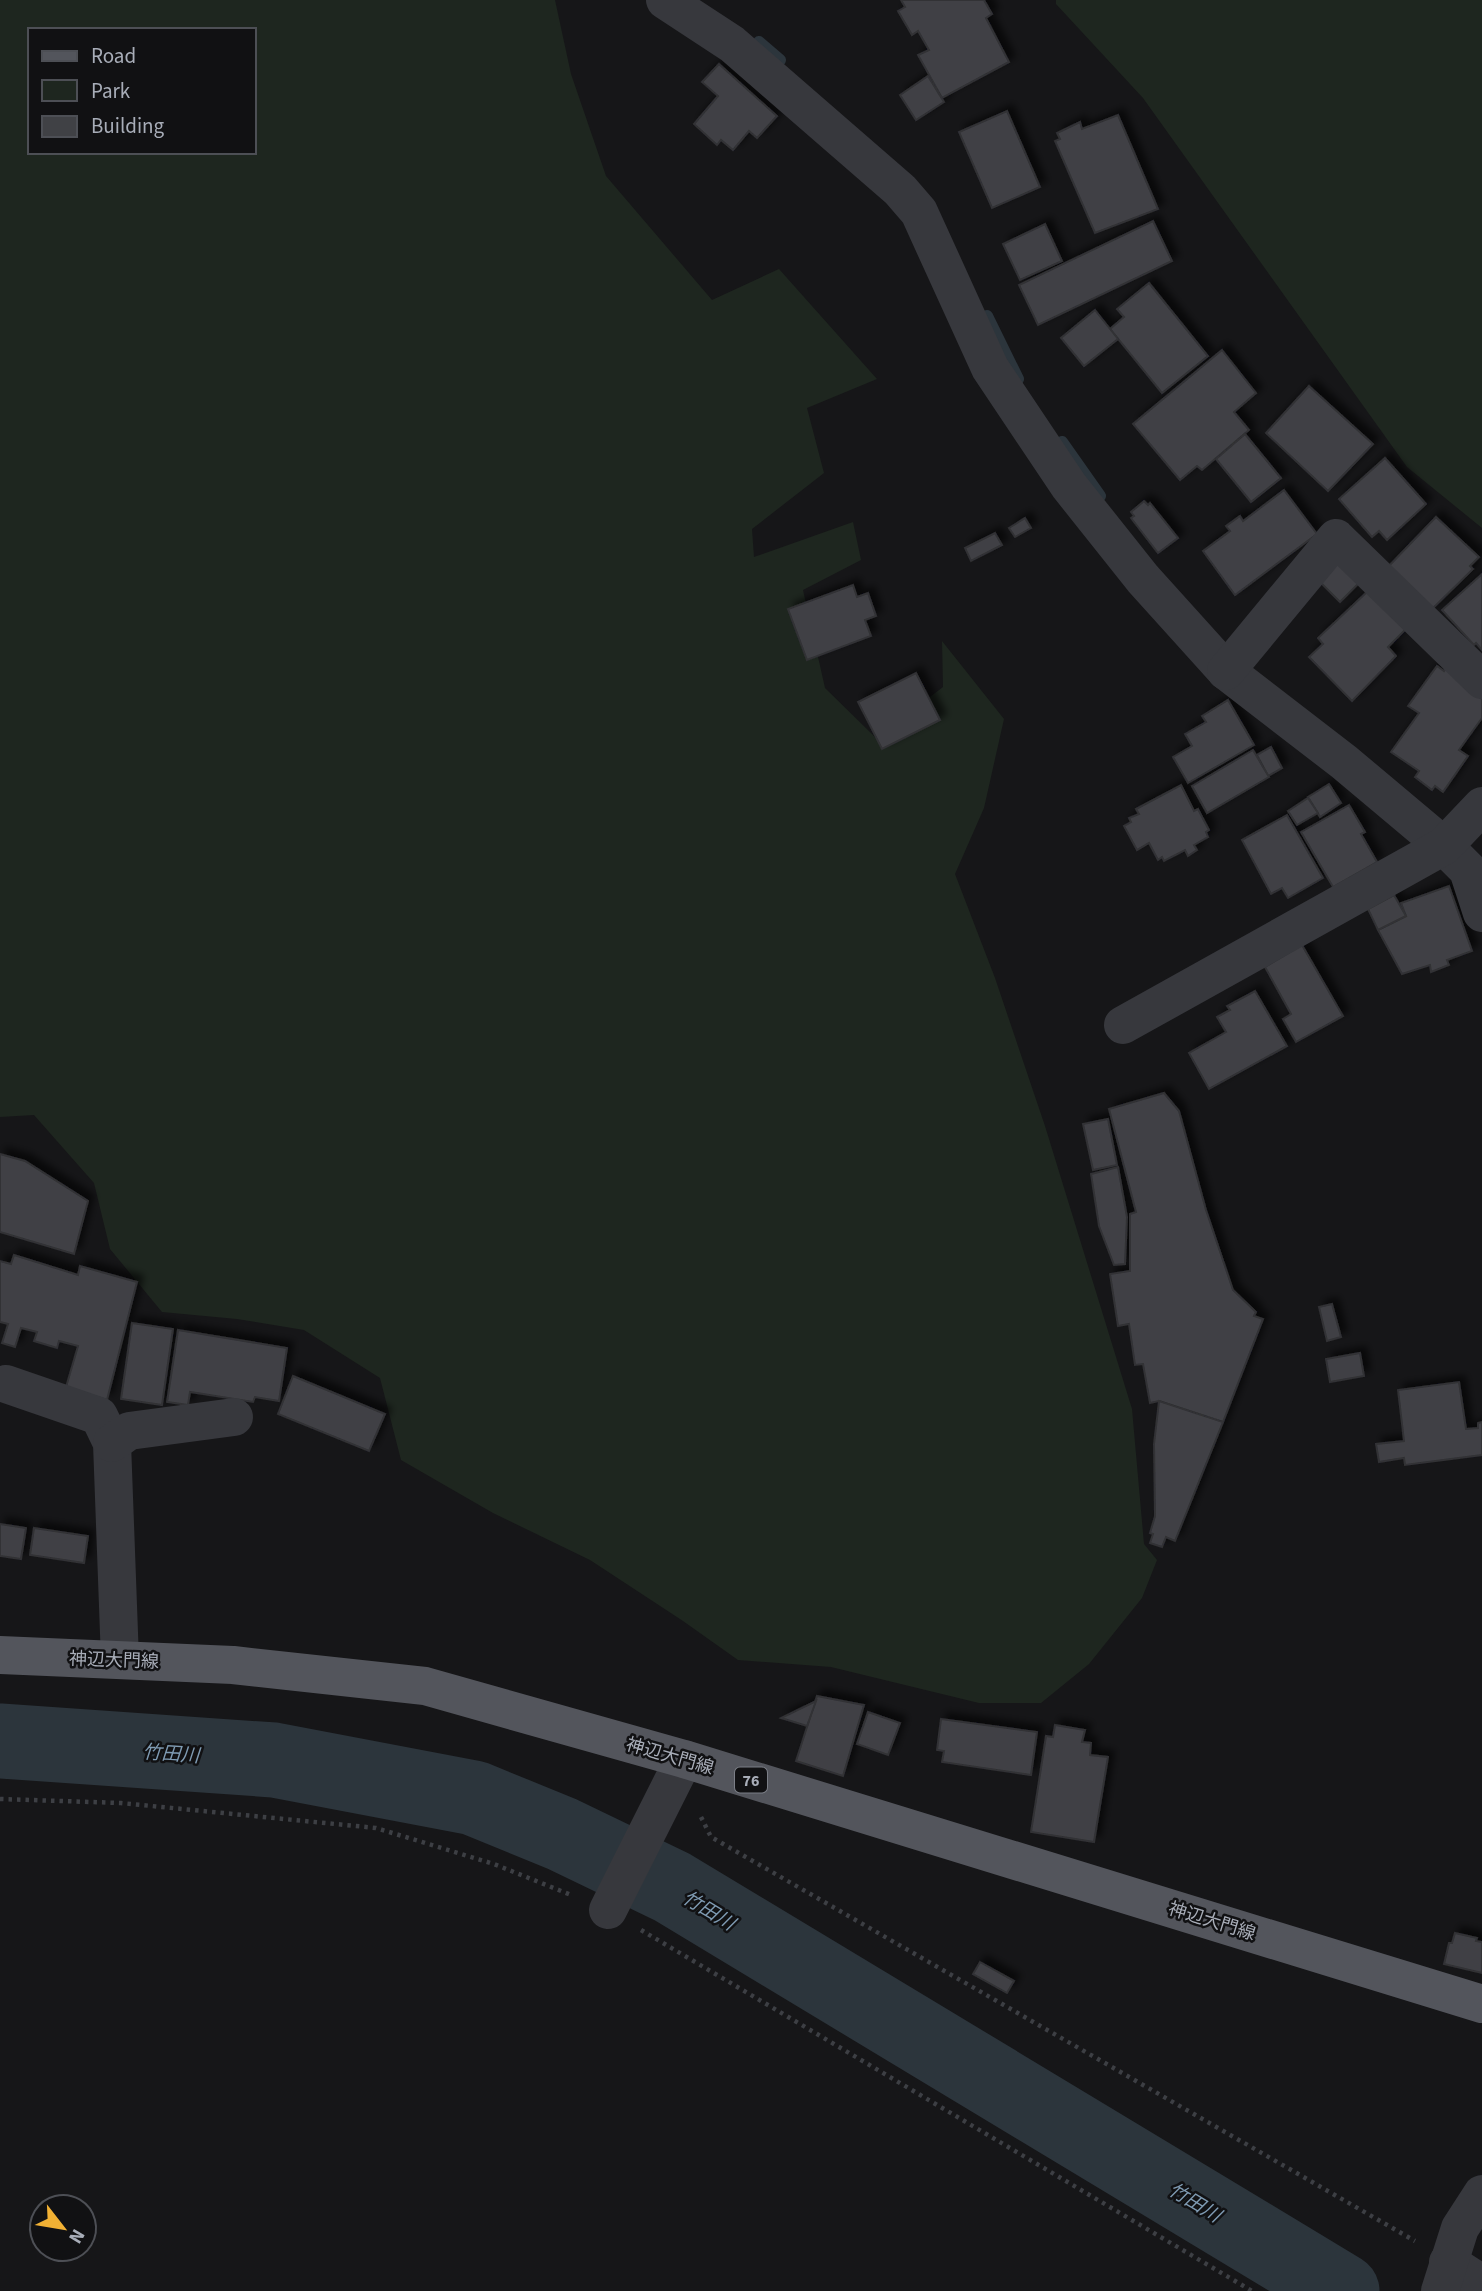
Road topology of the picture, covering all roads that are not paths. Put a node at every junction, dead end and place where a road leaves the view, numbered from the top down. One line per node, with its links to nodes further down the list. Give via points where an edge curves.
1 (665, 0): 2 (street, via 732,44 900,190 919,212 1004,390 1069,486 1143,579)
2 (1226, 671): 3 (street, via 1336,538); 5 (street)
3 (1482, 680)
4 (1482, 800): 5 (street)
5 (1444, 846): 6 (street, via 1468,870); 7 (street)
6 (1482, 913)
7 (1123, 1025)
8 (6, 1384): 10 (street, via 99,1416)
9 (234, 1417): 10 (street, via 129,1431)
10 (112, 1443): 12 (street)
11 (0, 1655): 12 (main road, 神辺大門線 / 76)
12 (120, 1660): 13 (main road, 神辺大門線 / 76, via 233,1665 425,1686)
13 (684, 1759): 14 (street); 15 (main road, 神辺大門線 / 76)
14 (611, 1904)
15 (1482, 2004)
16 (1482, 2194): 17 (street, via 1460,2228)
17 (1444, 2275): 18 (street)
18 (1482, 2284)

